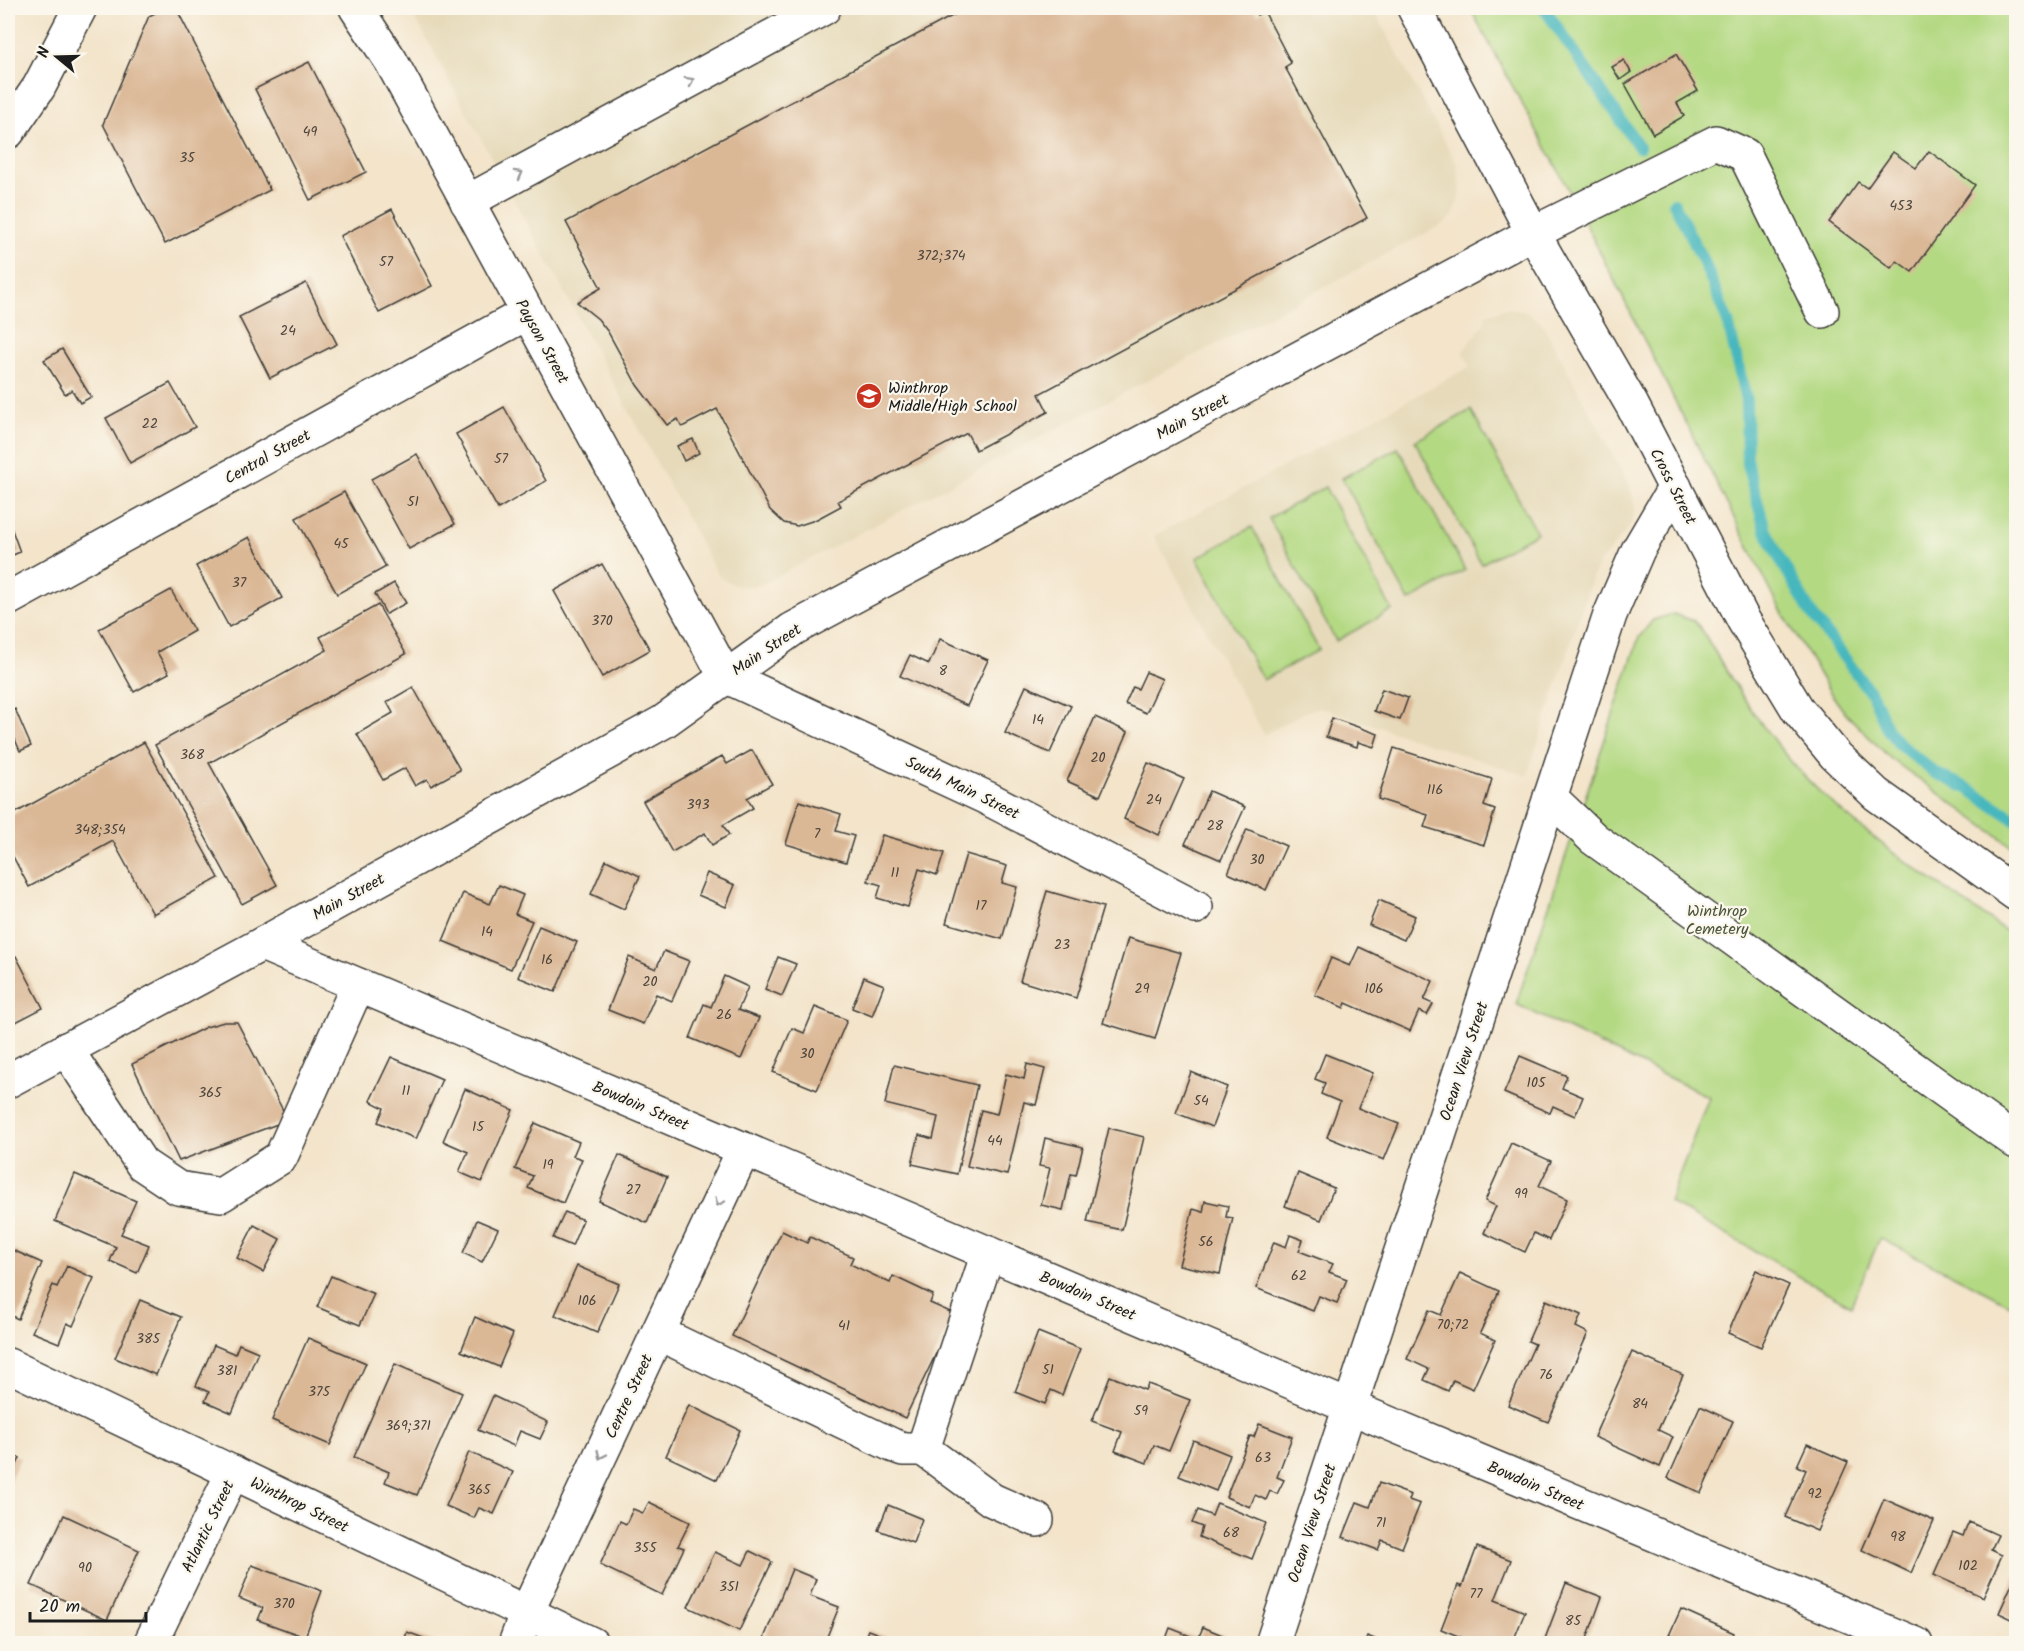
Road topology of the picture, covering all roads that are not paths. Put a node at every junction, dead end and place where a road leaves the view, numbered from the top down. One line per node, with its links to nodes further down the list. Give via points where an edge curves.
1 (80, 8): 5 (street, via 39,87)
2 (356, 8): 6 (street, Payson Street, via 391,61)
3 (824, 8): 6 (street, one-way to 3)
4 (1414, 8): 7 (street, Cross Street)
5 (8, 132)
6 (467, 202): 9 (street, Payson Street)
7 (1533, 233): 8 (street, Main Street, via 1716,142 1745,155); 10 (street, Cross Street); 12 (street, Main Street, via 794,629)
8 (1822, 310)
9 (527, 313): 11 (street, Central Street); 12 (street, Payson Street)
10 (1675, 487): 13 (street, Ocean View Street, via 1618,593); 14 (street, Cross Street, via 1761,652 1816,735 1876,794)
11 (8, 599)
12 (725, 676): 15 (street, South Main Street, via 987,798); 16 (street, Main Street, via 663,722)
13 (1550, 797): 20 (street, via 1594,839); 25 (street, Ocean View Street)
14 (2016, 894)
15 (1196, 907)
16 (262, 944): 17 (street, Bowdoin Street); 18 (street, Main Street)
17 (358, 985): 18 (street, via 281,1156 221,1195 178,1188 142,1164); 21 (street, Bowdoin Street)
18 (66, 1050): 19 (street, Main Street)
19 (8, 1081)
20 (2016, 1142)
21 (744, 1149): 22 (street, Bowdoin Street); 23 (street, Centre Street, one-way to 23)
22 (988, 1253): 25 (street, Bowdoin Street); 26 (street)
23 (658, 1333): 26 (street, via 892,1445); 29 (street, Centre Street, one-way to 29)
24 (8, 1365): 27 (street, Winthrop Street)
25 (1350, 1407): 33 (street, Ocean View Street); 34 (street, Bowdoin Street)
26 (922, 1449): 28 (street, via 992,1500)
27 (233, 1472): 29 (street, Winthrop Street); 30 (street, Atlantic Street)
28 (1037, 1520)
29 (527, 1612): 31 (street, Centre Street); 32 (street, Winthrop Street)
30 (150, 1644)
31 (515, 1644)
32 (592, 1644)
33 (1272, 1644)
34 (1916, 1644)

